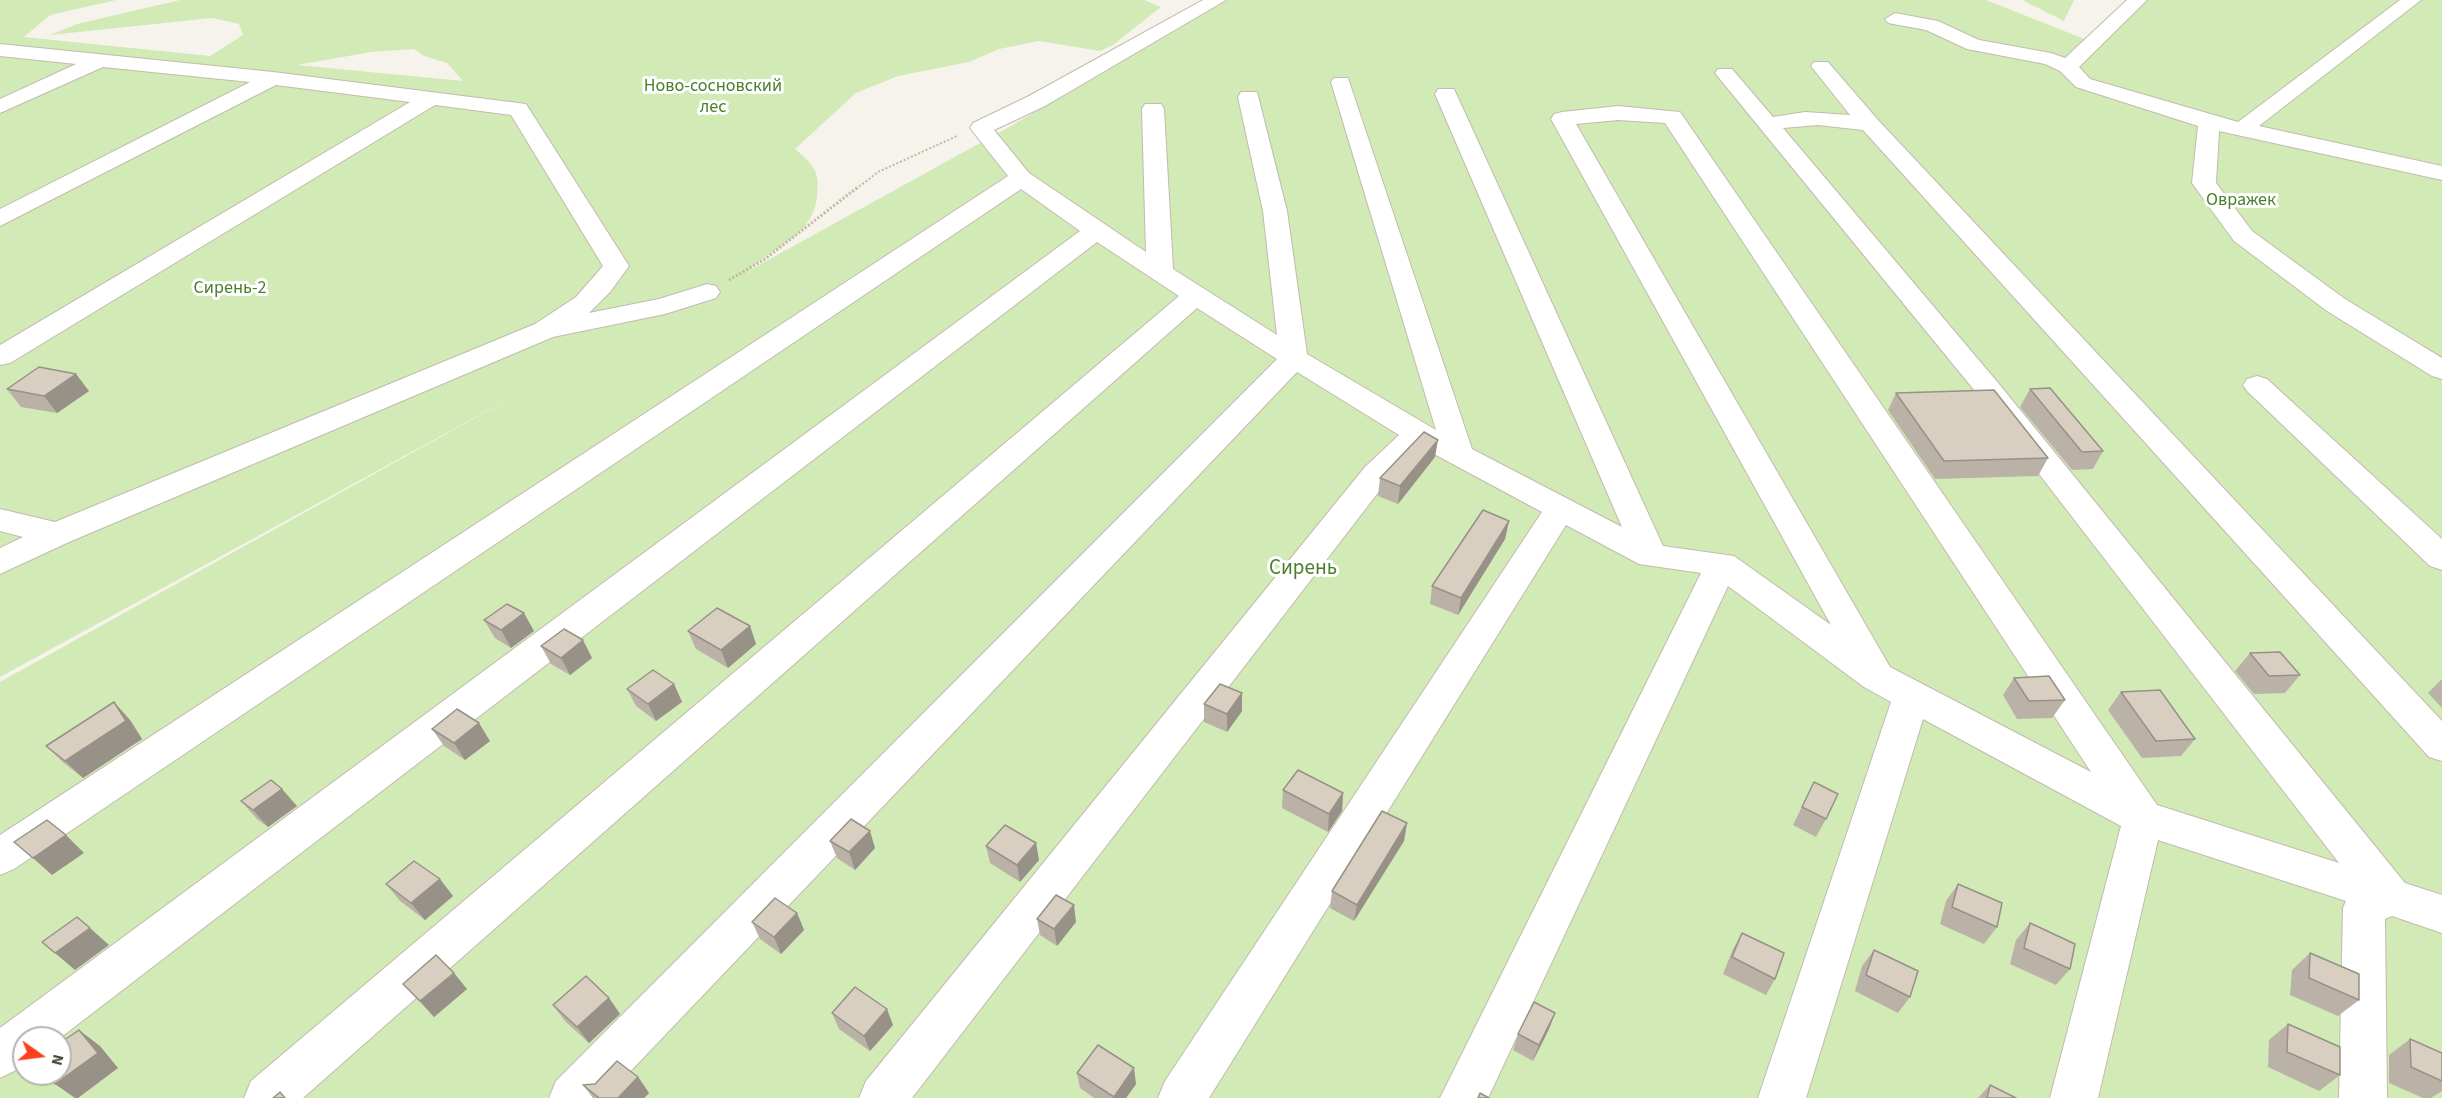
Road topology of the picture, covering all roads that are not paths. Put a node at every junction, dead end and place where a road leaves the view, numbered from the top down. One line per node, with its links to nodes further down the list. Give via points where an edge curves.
1 (1217, 0): 23 (street, via 1036,102 981,128)
2 (2138, 0): 8 (street)
3 (2412, 0): 20 (street)
4 (1894, 19): 8 (street, via 1931,26 1974,45 2051,59)
5 (0, 50): 6 (street)
6 (101, 60): 10 (street); 15 (street)
7 (1821, 66): 18 (street)
8 (2067, 67): 17 (street, via 2083,83)
9 (1725, 73): 19 (street)
10 (273, 78): 14 (street); 25 (street)
11 (1341, 82): 36 (street)
12 (1446, 94): 40 (street)
13 (1249, 97): 32 (street, via 1275,211)
14 (433, 98): 30 (street, via 518,109 616,266 601,289 579,310); 31 (street)
15 (0, 107)
16 (1153, 109): 27 (street)
17 (2209, 122): 20 (street); 33 (street, via 2205,183 2243,236 2336,305)
18 (1870, 125): 19 (street, via 1820,118 1783,120); 45 (street)
19 (1767, 126): 48 (street, via 1989,390)
20 (2242, 129): 21 (street)
21 (2416, 167): 22 (street); 24 (street)
22 (2442, 173)
23 (1021, 178): 26 (street); 47 (street)
24 (2442, 187)
25 (0, 219)
26 (1096, 231): 27 (street); 50 (street)
27 (1160, 272): 29 (street)
28 (707, 292): 30 (street, via 665,306)
29 (1196, 295): 32 (street); 51 (street)
30 (545, 330): 39 (street)
31 (0, 357)
32 (1294, 358): 35 (street); 52 (street)
33 (2442, 370)
34 (2258, 385): 41 (street)
35 (1418, 433): 36 (street); 53 (street, via 1376,474)
36 (1458, 453): 37 (street)
37 (1561, 508): 40 (street); 54 (street)
38 (0, 520): 39 (street)
39 (57, 534): 42 (street)
40 (1650, 556): 43 (street)
41 (2442, 558)
42 (0, 561)
43 (1722, 564): 44 (street); 55 (street)
44 (1895, 686): 46 (street); 46 (street, via 1562,119 1618,113 1672,117); 56 (street)
45 (2442, 746)
46 (2143, 818): 48 (street); 57 (street)
47 (0, 857)
48 (2391, 898): 49 (street); 58 (street, via 2364,908)
49 (2442, 914)
50 (0, 1056)
51 (268, 1098)
52 (573, 1098)
53 (883, 1098)
54 (1182, 1098)
55 (1464, 1098)
56 (1782, 1098)
57 (2074, 1098)
58 (2363, 1098)

